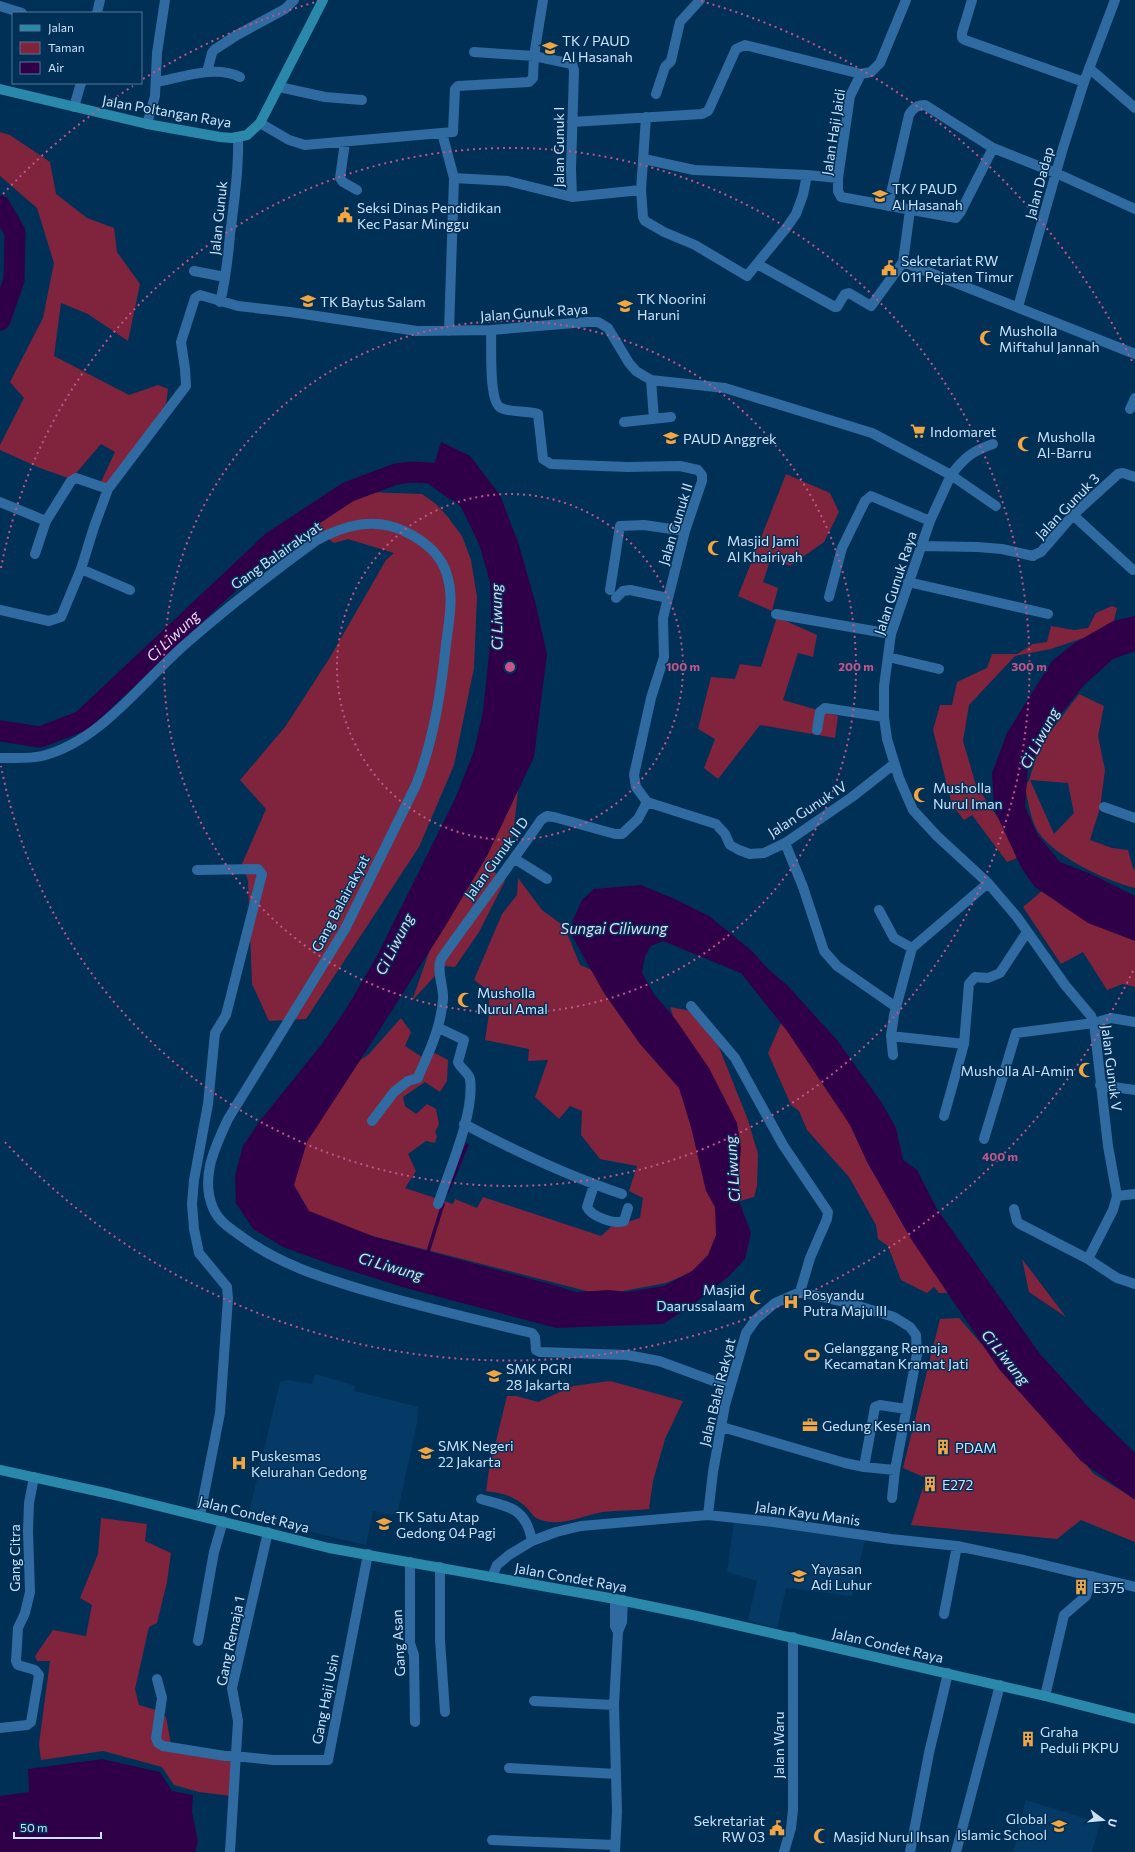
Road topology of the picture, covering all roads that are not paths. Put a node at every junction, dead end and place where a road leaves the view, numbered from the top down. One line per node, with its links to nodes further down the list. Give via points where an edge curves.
1 (100, 0): 12 (street)
2 (165, 0): 19 (street, via 157,52)
3 (294, 0): 16 (street, via 285,9 214,50)
4 (324, 0): 22 (street, Jalan Poltangan Raya)
5 (543, 0): 14 (street)
6 (702, 0): 24 (street, via 680,22 671,61 665,68)
7 (906, 0): 17 (street, via 880,63 871,72)
8 (972, 0): 20 (street, via 962,38)
9 (1115, 0): 15 (street, Jalan Dadap)
10 (0, 6): 11 (street)
11 (19, 12)
12 (97, 12)
13 (474, 52): 14 (street)
14 (534, 56): 30 (street, Jalan Gunuk I, via 572,64); 32 (street, via 534,76 529,82 458,86 455,89 454,131)
15 (1089, 68): 20 (street, Jalan Dadap); 27 (street)
16 (207, 72): 18 (street, via 229,72); 19 (street)
17 (860, 74): 28 (street, via 745,45 736,49 708,111 702,114); 40 (street, Jalan Haji Jaidi, via 850,96)
18 (240, 77)
19 (157, 82): 31 (street)
20 (1084, 82): 37 (street, Jalan Dadap)
21 (81, 84): 26 (street)
22 (279, 87): 25 (street, via 330,98); 29 (street, Jalan Poltangan Raya)
23 (0, 89): 26 (street, Jalan Poltangan Raya)
24 (656, 94)
25 (362, 100)
26 (74, 107): 31 (street, Jalan Poltangan Raya)
27 (1135, 108)
28 (646, 117): 30 (street); 36 (street)
29 (260, 122): 33 (street, Jalan Poltangan Raya, via 247,135); 34 (street, via 305,145)
30 (572, 122): 43 (street, Jalan Gunuk I)
31 (147, 124): 33 (street, Jalan Poltangan Raya, via 220,137)
32 (442, 133): 34 (street); 39 (street)
33 (238, 137): 50 (street, Jalan Gunuk)
34 (345, 142): 41 (street, via 340,178)
35 (993, 148): 37 (street); 44 (street, via 925,105 920,105 909,115); 46 (street, Jalan Haji Jaidi, via 956,218)
36 (644, 158): 38 (street, via 694,170); 42 (street)
37 (1056, 173): 45 (street); 52 (street, Jalan Dadap)
38 (807, 174): 40 (street); 48 (street, via 796,214)
39 (454, 178): 43 (street, Jalan Gunuk I, via 508,181); 54 (street)
40 (838, 178): 44 (street, Jalan Haji Jaidi, via 838,191 842,197)
41 (357, 190)
42 (641, 190): 43 (street); 48 (street, via 643,217 652,225 695,245 743,275 749,275)
43 (572, 197)
44 (888, 206): 46 (street, Jalan Haji Jaidi)
45 (1135, 209)
46 (910, 210): 47 (street)
47 (903, 262): 48 (street, via 871,306 845,294 837,307 832,307); 52 (street)
48 (757, 264)
49 (194, 271): 50 (street)
50 (225, 277): 51 (street, Jalan Gunuk)
51 (220, 302): 54 (street, Jalan Gunuk Raya, via 389,328); 65 (street, Jalan Gunuk Raya, via 200,296 195,298 181,342 186,386)
52 (1018, 307): 55 (street)
53 (491, 330): 54 (street, Jalan Gunuk Raya); 56 (street, Jalan Gunuk Raya, via 598,322 608,328 628,363); 71 (street, Jalan Gunuk II, via 493,391 496,402 502,408 538,414 543,459 551,464 694,468 700,472 702,481)
54 (449, 331)
55 (1135, 354)
56 (651, 380): 60 (street); 63 (street, Jalan Gunuk Raya, via 725,388 872,433)
57 (1135, 398): 58 (street)
58 (1130, 409)
59 (670, 417): 60 (street)
60 (654, 419): 61 (street)
61 (624, 422)
62 (993, 444): 63 (street, Jalan Gunuk Raya, via 975,450)
63 (951, 475): 67 (street); 70 (street, Jalan Gunuk Raya)
64 (1135, 477): 68 (street, Jalan Gunuk 3, via 1118,474)
65 (108, 489): 69 (street, via 73,479); 74 (street)
66 (0, 502): 69 (street)
67 (996, 506)
68 (1073, 515): 72 (street, Jalan Gunuk 3, via 1041,552 1033,556 1002,549); 75 (street)
69 (46, 521): 73 (street)
70 (930, 521): 72 (street, Jalan Gunuk Raya); 78 (street, via 871,496 865,501 842,548)
71 (685, 531): 79 (street, Jalan Gunuk II); 79 (street, via 620,526 613,594 630,590)
72 (921, 546): 76 (street, Jalan Gunuk Raya)
73 (35, 554)
74 (81, 569): 77 (street); 80 (street, via 61,618 49,621)
75 (1133, 570)
76 (908, 582): 82 (street); 83 (street, Jalan Gunuk Raya)
77 (130, 590)
78 (828, 597)
79 (668, 598): 90 (street, Jalan Gunuk II, via 663,618 664,657 647,711 634,775 636,787)
80 (0, 610)
81 (776, 614): 83 (street)
82 (1048, 614)
83 (891, 634): 84 (street, Jalan Gunuk Raya)
84 (888, 657): 85 (street); 86 (street, Jalan Gunuk Raya, via 884,686)
85 (939, 669)
86 (884, 717): 87 (street, via 825,708 820,712); 89 (street, Jalan Gunuk Raya)
87 (817, 730)
88 (0, 758): 125 (street, Gang Balairakyat, via 42,756 63,748 99,727 179,649 226,608 317,540 333,531 365,523 378,524 398,528 426,544 438,557 447,574 450,612 436,719 425,761 416,785 345,929 216,1143 208,1179 213,1208 218,1218 227,1226 263,1251 292,1266 325,1278 415,1305 532,1334 535,1337 536,1350 540,1352 624,1354 659,1361)
89 (894, 764): 93 (street, Jalan Gunuk IV, via 852,797); 97 (street, Jalan Gunuk Raya, via 913,810)
90 (647, 802): 93 (street, Jalan Gunuk IV, via 716,824 730,845 750,854 764,853); 94 (street, Jalan Gunuk II D, via 638,819 622,834 547,816 541,820)
91 (1104, 807): 92 (street)
92 (1135, 818)
93 (785, 843): 102 (street, via 824,951 837,966)
94 (515, 859): 96 (street); 105 (street, Jalan Gunuk II D, via 441,959 439,966 443,999)
95 (197, 870): 135 (street, via 258,869 262,874 226,1015 215,1033 207,1110 194,1180 192,1204 196,1243 199,1253 227,1287 228,1298 220,1413)
96 (547, 879)
97 (988, 883): 99 (street, Jalan Gunuk V, via 1017,916); 100 (street)
98 (879, 910): 100 (street, via 894,938)
99 (1027, 932): 104 (street, Jalan Gunuk V); 107 (street, via 1000,973 988,978 976,977 969,984)
100 (912, 948): 102 (street)
101 (691, 1006): 124 (street, via 736,1058 783,1145 828,1212)
102 (896, 1007): 106 (street)
103 (1135, 1022): 104 (street, via 1111,1018)
104 (1094, 1023): 109 (street, Jalan Gunuk V); 114 (street, via 1016,1033)
105 (439, 1028): 112 (street, Jalan Gunuk II D, via 419,1077 408,1081 394,1092); 113 (street, via 464,1040 458,1062 470,1079)
106 (891, 1036): 107 (street); 108 (street)
107 (964, 1044): 111 (street)
108 (893, 1055)
109 (1100, 1085): 110 (street); 118 (street, Jalan Gunuk V)
110 (1135, 1090)
111 (944, 1116)
112 (372, 1121)
113 (464, 1124): 115 (street); 119 (street)
114 (984, 1139)
115 (594, 1185): 116 (street); 120 (street, via 587,1206 589,1210 605,1220 619,1223 624,1221)
116 (622, 1194)
117 (1135, 1194): 118 (street)
118 (1117, 1196): 122 (street, Jalan Gunuk V, via 1113,1210)
119 (438, 1204)
120 (628, 1208)
121 (1014, 1209): 122 (street, via 1020,1224)
122 (1088, 1259): 123 (street, via 1117,1278)
123 (1135, 1284)
124 (800, 1292): 125 (street, Jalan Balai Rakyat, via 775,1303 756,1319 746,1333); 126 (street, via 894,1317 910,1327 916,1335 917,1354)
125 (730, 1387): 127 (street, Jalan Balai Rakyat)
126 (906, 1410): 128 (street, via 880,1405 876,1407); 130 (street)
127 (722, 1427): 128 (street); 134 (street, Jalan Balai Rakyat)
128 (864, 1467): 130 (street)
129 (0, 1470): 131 (street, Jalan Condet Raya)
130 (894, 1470): 132 (street)
131 (34, 1477): 135 (street, Jalan Condet Raya); 159 (street, Gang Citra, via 29,1503 28,1531 30,1592 18,1628 17,1663 35,1670 39,1675 30,1722 27,1726)
132 (892, 1498)
133 (481, 1499): 138 (street, via 517,1511 530,1529)
134 (708, 1515): 138 (street, Jalan Kayu Manis, via 581,1526); 139 (street, Jalan Kayu Manis)
135 (200, 1516): 136 (street, Jalan Condet Raya)
136 (224, 1521): 137 (street, Jalan Condet Raya); 149 (street, via 214,1552)
137 (268, 1532): 140 (street, Jalan Condet Raya, via 329,1548); 160 (street, Gang Remaja 1, via 232,1688 238,1721)
138 (532, 1541): 144 (street, Jalan Kayu Manis, via 497,1565)
139 (958, 1546): 143 (street, Jalan Kayu Manis); 147 (street)
140 (368, 1554): 141 (street, Jalan Condet Raya); 160 (street, Gang Haji Usin, via 328,1760 273,1760)
141 (410, 1562): 142 (street, Jalan Condet Raya); 158 (street, Gang Asan, via 410,1643 414,1655)
142 (440, 1567): 144 (street, Jalan Condet Raya); 156 (street, via 440,1640)
143 (1092, 1576): 145 (street, Jalan Kayu Manis); 153 (street, via 1086,1596 1064,1615)
144 (492, 1577): 146 (street, Jalan Condet Raya)
145 (1135, 1587)
146 (619, 1600): 148 (street, Jalan Condet Raya); 155 (street, via 622,1622 618,1632)
147 (944, 1614)
148 (793, 1637): 150 (street, Jalan Condet Raya); 166 (street, Jalan Waru, via 793,1810)
149 (198, 1641)
150 (948, 1673): 152 (street, Jalan Condet Raya); 167 (street)
151 (157, 1679): 160 (street, via 162,1698 156,1731 158,1743 169,1747)
152 (1000, 1685): 153 (street, Jalan Condet Raya); 168 (street)
153 (1045, 1696): 157 (street, Jalan Condet Raya)
154 (534, 1701): 155 (street)
155 (614, 1705): 162 (street)
156 (445, 1712)
157 (1135, 1719)
158 (415, 1722)
159 (0, 1728)
160 (236, 1756): 165 (street, Gang Remaja 1)
161 (508, 1768): 162 (street)
162 (616, 1774): 164 (street)
163 (492, 1840): 164 (street)
164 (615, 1849)
165 (230, 1852)
166 (784, 1852)
167 (910, 1852)
168 (956, 1852)

